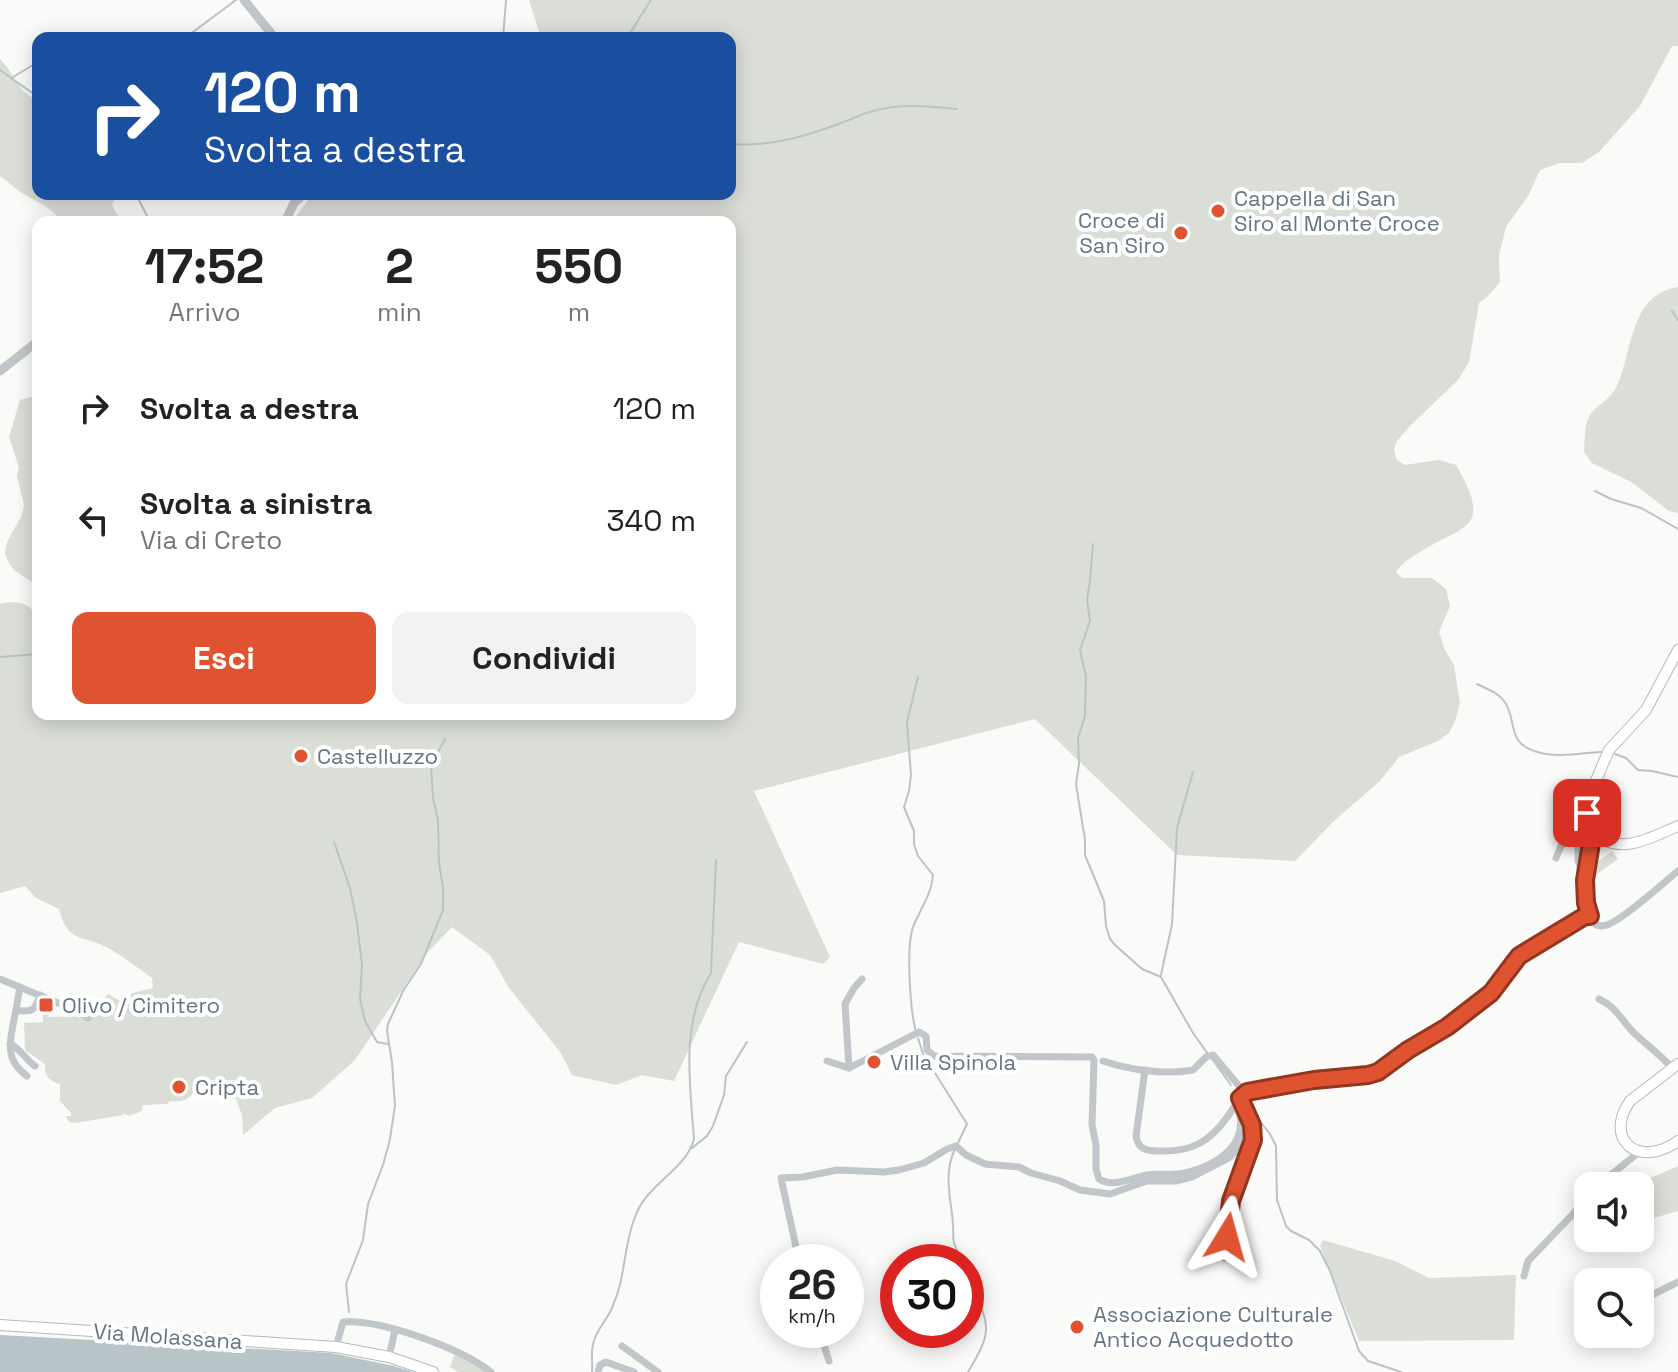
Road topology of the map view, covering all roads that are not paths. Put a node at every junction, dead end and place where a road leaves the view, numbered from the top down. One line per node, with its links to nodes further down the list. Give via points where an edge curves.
1 (245, 0): 2 (street)
2 (270, 32)
3 (32, 347): 4 (street)
4 (0, 371)
5 (1678, 650): 7 (main road, via 1646,710 1609,750 1588,799)
6 (1678, 826): 7 (main road, via 1622,845)
7 (1593, 831): 10 (street)
8 (1556, 858): 10 (street, via 1576,833)
9 (1678, 871): 11 (street, via 1610,923 1600,926)
10 (1585, 880): 11 (street)
11 (1590, 916): 27 (street, via 1524,952 1491,993 1378,1072 1314,1080)
12 (0, 979): 14 (street)
13 (862, 979): 24 (street, via 845,1004)
14 (20, 987): 15 (street); 17 (street)
15 (40, 995): 17 (street, via 31,1012); 18 (street)
16 (1599, 999): 23 (street)
17 (16, 1010): 19 (street)
18 (88, 1018)
19 (10, 1044): 22 (street); 26 (street, via 14,1063)
20 (827, 1061): 24 (street)
21 (1103, 1061): 25 (street)
22 (35, 1066)
23 (1675, 1066): 30 (main road, via 1630,1101 1622,1116 1622,1134)
24 (849, 1068): 27 (street, via 916,1033 926,1036 927,1050 934,1056 1090,1056 1096,1169 1103,1182 1184,1173 1215,1161 1239,1135)
25 (1145, 1070): 27 (street, via 1190,1071 1215,1056); 27 (street, via 1136,1136 1143,1149 1192,1148 1216,1132)
26 (27, 1076)
27 (1241, 1098): 28 (street)
28 (1246, 1115): 33 (street, via 1242,1142 1219,1164 1192,1177 1147,1181 1110,1194 1080,1190 1019,1167 985,1164 956,1146 899,1170 837,1170 781,1178); 34 (street, via 1253,1140 1231,1201)
29 (1678, 1141): 30 (main road, via 1655,1153)
30 (1638, 1153): 31 (street)
31 (1614, 1172)
32 (1574, 1213): 35 (street, via 1528,1261)
33 (795, 1244)
34 (1225, 1258)
35 (1524, 1276)
36 (1678, 1282): 37 (street)
37 (1654, 1296)
38 (0, 1325): 41 (main road, Via Molassana)
39 (395, 1330): 41 (street, via 344,1322); 43 (street); 46 (street, via 457,1351)
40 (622, 1346): 49 (street)
41 (336, 1347): 43 (main road, Via Molassana)
42 (825, 1348): 44 (street)
43 (389, 1357): 45 (main road, Via Molassana)
44 (829, 1361)
45 (433, 1372)
46 (491, 1372)
47 (598, 1372): 48 (street, via 605,1362)
48 (634, 1372)
49 (658, 1372)

